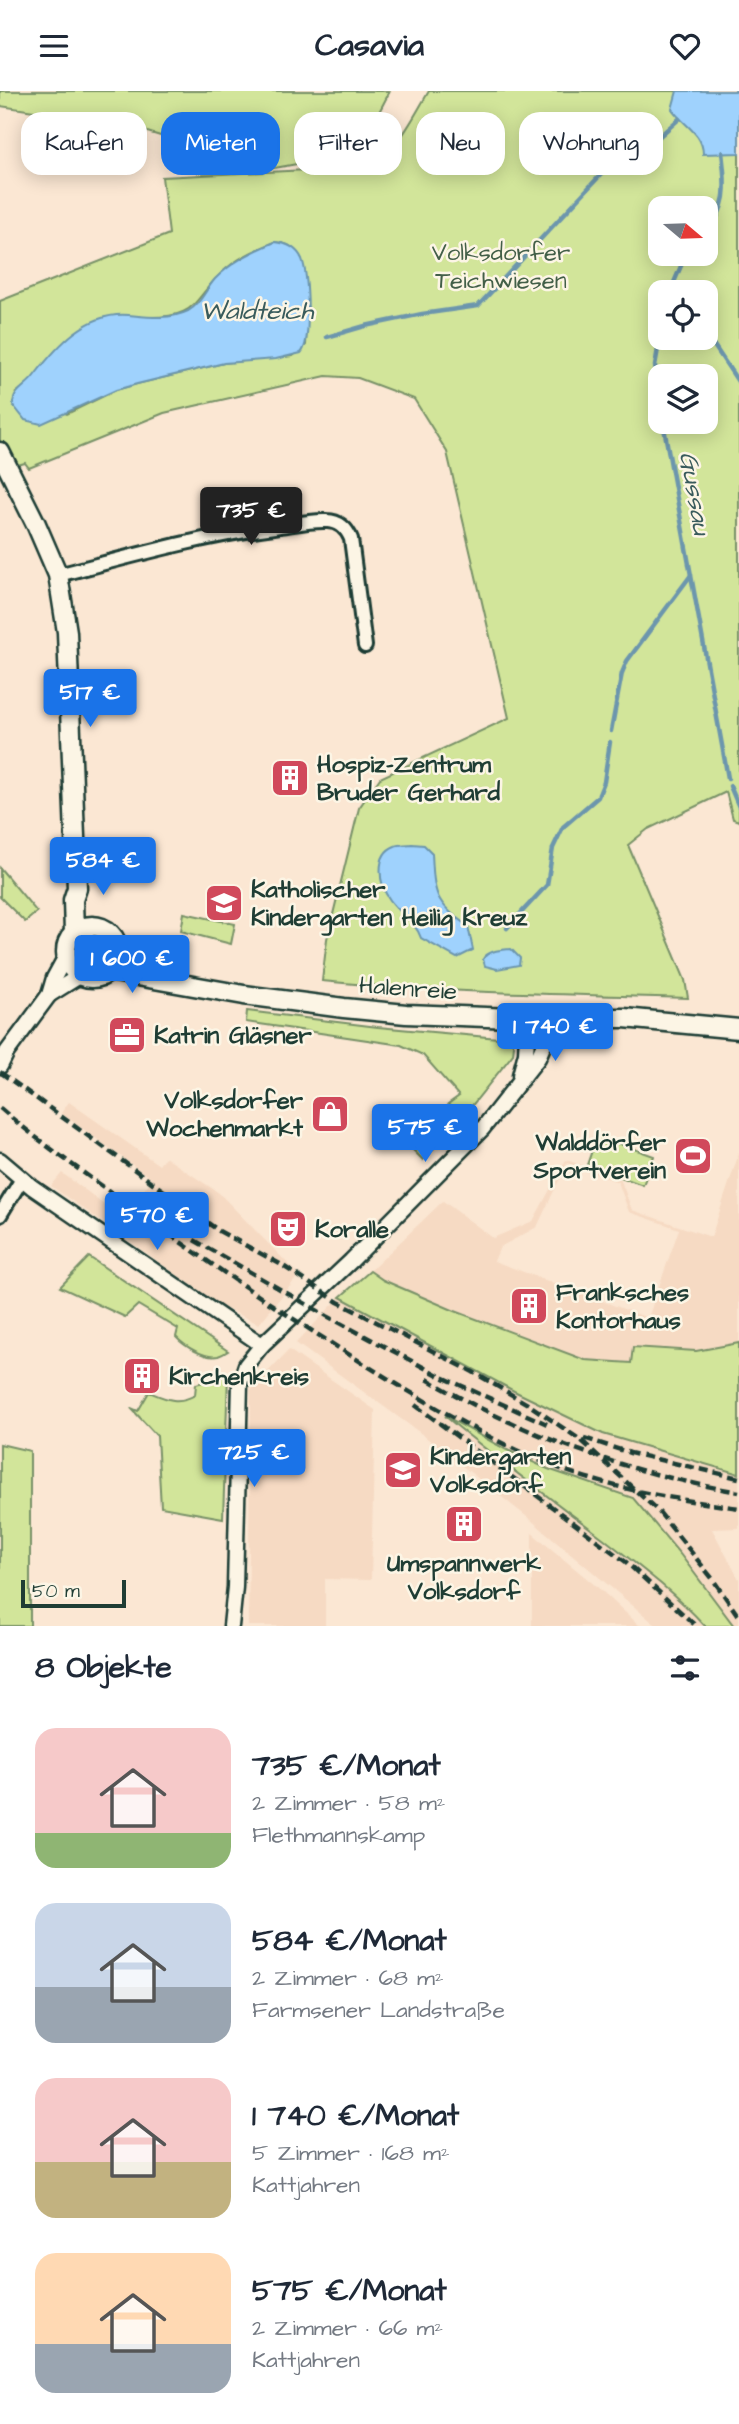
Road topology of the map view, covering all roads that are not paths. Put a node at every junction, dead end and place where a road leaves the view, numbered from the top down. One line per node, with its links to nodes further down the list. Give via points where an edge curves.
1 (0, 452): 2 (main road)
2 (58, 575): 3 (street, via 189,542 329,520 345,529 351,539); 4 (main road, via 66,632)
3 (365, 646)
4 (77, 888): 5 (main road); 6 (main road)
5 (94, 926): 6 (main road); 7 (main road, via 109,933)
6 (74, 933): 8 (main road)
7 (117, 954): 9 (main road); 11 (main road, Halenreie)
8 (66, 956): 10 (main road); 12 (street)
9 (109, 971): 10 (main road, via 99,977); 11 (main road, Halenreie)
10 (81, 975): 12 (street)
11 (160, 978): 13 (main road, Halenreie, via 333,1007)
12 (48, 995): 16 (street)
13 (528, 1018): 14 (main road, Halenreie); 17 (street)
14 (555, 1018): 15 (main road, Halenreie, via 624,1018); 17 (street, via 542,1051)
15 (739, 1029)
16 (0, 1066)
17 (518, 1083): 21 (street, via 467,1147)
18 (0, 1160): 19 (street)
19 (22, 1179): 20 (street); 21 (street)
20 (0, 1215)
21 (262, 1345): 22 (street, via 246,1365 240,1383)
22 (231, 1626)

